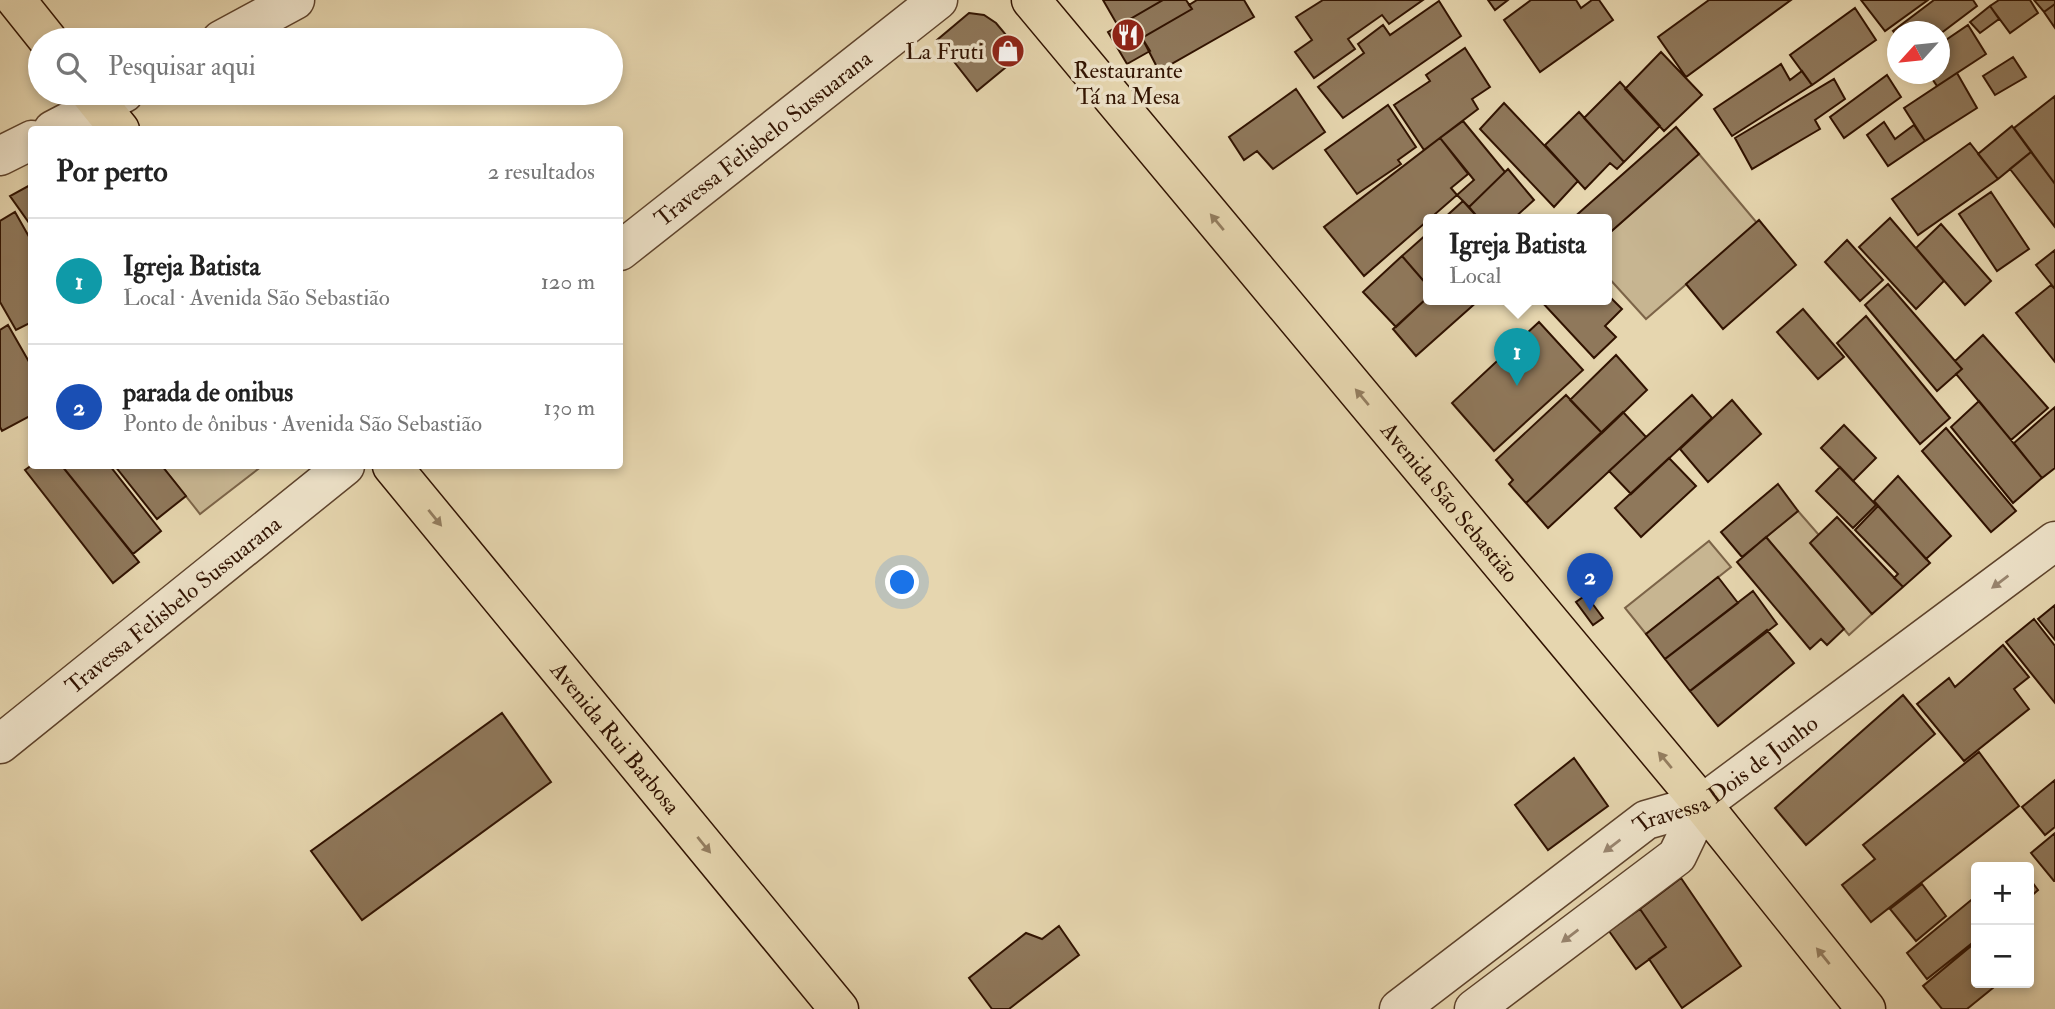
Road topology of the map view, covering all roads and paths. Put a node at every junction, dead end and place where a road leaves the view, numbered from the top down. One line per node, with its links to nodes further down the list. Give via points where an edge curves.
1 (16, 0): 5 (main road)
2 (295, 0): 6 (street)
3 (938, 0): 11 (street, Travessa Felisbelo Sussuarana)
4 (1031, 0): 16 (main road, Avenida São Sebastião, one-way to 4)
5 (38, 28)
6 (243, 28)
7 (108, 105): 8 (street)
8 (62, 126)
9 (28, 142): 10 (street)
10 (0, 156)
11 (623, 249)
12 (341, 469): 15 (street, Travessa Felisbelo Sussuarana)
13 (393, 469): 17 (main road, Avenida Rui Barbosa, one-way to 17)
14 (2055, 541): 16 (street, Travessa Dois de Junho, one-way to 16)
15 (0, 744)
16 (1702, 804): 18 (street, Travessa Dois de Junho, one-way to 18, via 1646,820); 19 (street, one-way to 19, via 1676,856); 20 (main road, Avenida São Sebastião, one-way to 16)
17 (839, 1009)
18 (1399, 1009)
19 (1474, 1009)
20 (1866, 1009)

